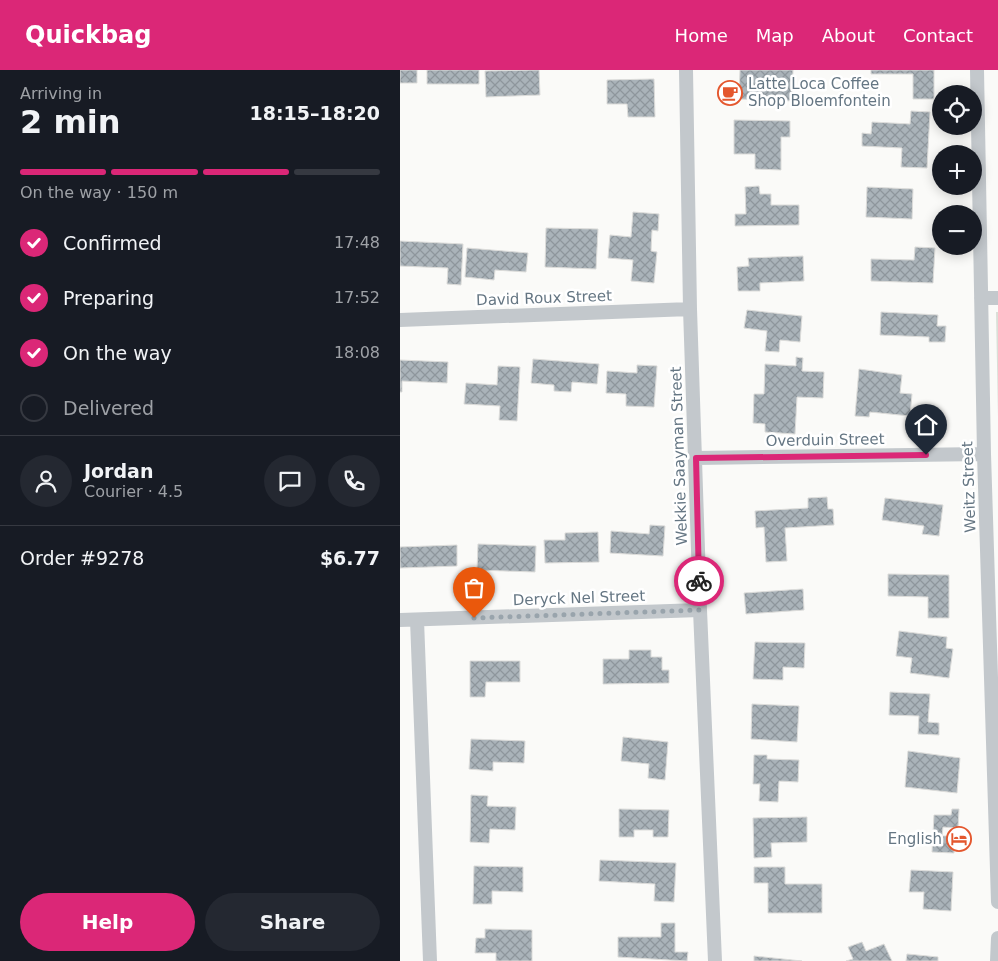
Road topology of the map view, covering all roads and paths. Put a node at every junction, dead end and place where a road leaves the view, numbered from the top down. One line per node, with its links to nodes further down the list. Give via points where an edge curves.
1 (686, 70): 5 (street, Wekkie Saayman Street)
2 (977, 70): 3 (street, Weitz Street)
3 (981, 298): 4 (street); 7 (street, Weitz Street)
4 (998, 298)
5 (690, 309): 6 (street, David Roux Street); 8 (street, Wekkie Saayman Street)
6 (400, 320)
7 (984, 454): 8 (street, Overduin Street); 12 (street, Weitz Street)
8 (696, 458): 9 (street, Wekkie Saayman Street)
9 (700, 610): 11 (street, Deryck Nel Street); 15 (street, Wekkie Saayman Street)
10 (400, 620): 11 (street, Deryck Nel Street)
11 (417, 620): 14 (street)
12 (998, 902)
13 (998, 938): 16 (street)
14 (430, 961)
15 (715, 961)
16 (997, 961)

